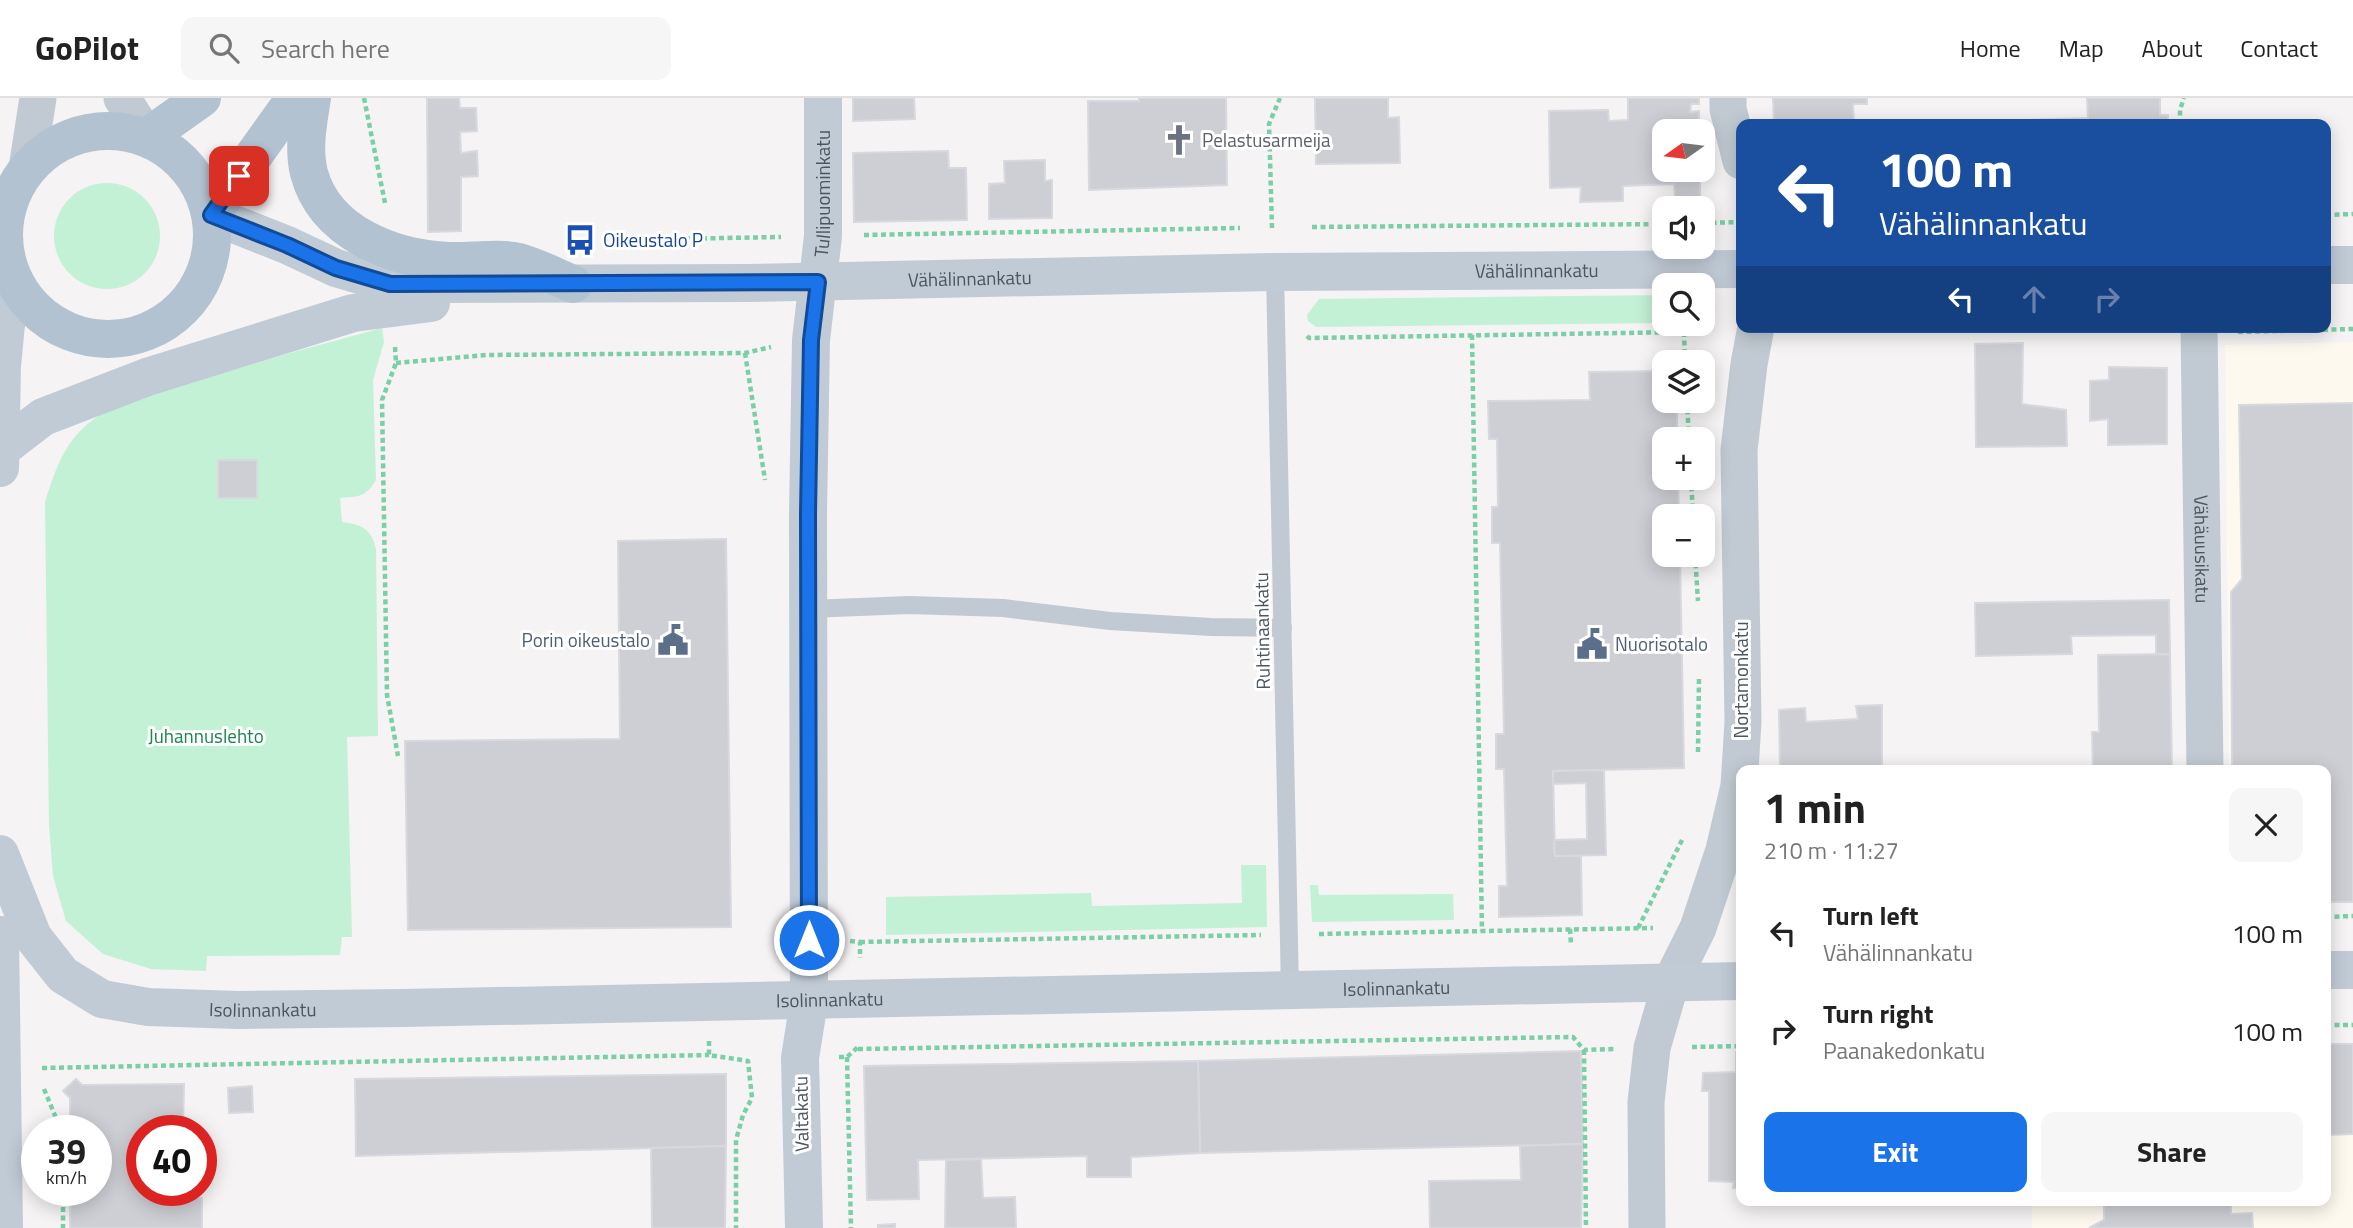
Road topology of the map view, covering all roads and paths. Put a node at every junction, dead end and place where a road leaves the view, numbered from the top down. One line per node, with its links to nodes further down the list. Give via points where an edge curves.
1 (38, 98): 14 (street)
2 (122, 98): 12 (street)
3 (202, 98): 12 (main road)
4 (295, 98): 16 (main road)
5 (312, 98): 23 (main road, via 306,151 318,195 357,237)
6 (364, 98): 23 (path, via 388,216)
7 (823, 98): 21 (main road, Tullipuominkatu)
8 (1280, 98): 20 (path, via 1269,124)
9 (1728, 98): 13 (street)
10 (2184, 98): 11 (path)
11 (2180, 119)
12 (147, 137): 14 (main road, via 101,131 78,135); 16 (main road, via 189,169 202,188)
13 (1736, 141)
14 (14, 167): 30 (main road, via 4,225)
15 (2353, 214): 17 (path)
16 (211, 215): 28 (main road, Vähälinnankatu, via 336,268 390,284); 30 (main road, via 212,247 205,274 191,299 151,330 129,338 97,339 67,332)
17 (2331, 215)
18 (1736, 222): 19 (path)
19 (1715, 223)
20 (1272, 228)
21 (823, 236): 22 (path); 27 (main road, Tullipuominkatu)
22 (661, 239)
23 (389, 251): 28 (main road, via 417,259 516,261)
24 (2331, 265): 25 (main road)
25 (2353, 265)
26 (1736, 269): 29 (main road, Vähälinnankatu)
27 (818, 282): 28 (main road, Vähälinnankatu); 29 (main road, Vähälinnankatu); 38 (main road, Tullipuominkatu)
28 (573, 284): 31 (main road, via 518,303)
29 (1275, 289): 37 (path, via 1309,338); 47 (lane, Ruhtinaankatu)
30 (9, 291): 41 (main road)
31 (392, 306): 40 (path); 41 (main road, via 353,313 146,377 43,417)
32 (2331, 329): 33 (path)
33 (2353, 329)
34 (1652, 332): 37 (path)
35 (1755, 333): 51 (street, Nortamonkatu, via 1739,450)
36 (2199, 333): 52 (street, Vähäuusikatu)
37 (1472, 335): 59 (path)
38 (811, 340): 39 (path); 45 (main road, Tullipuominkatu)
39 (745, 353): 40 (path, via 486,355); 43 (path)
40 (396, 363): 49 (path, via 382,400 387,695)
41 (0, 450): 42 (main road)
42 (0, 471)
43 (767, 488)
44 (1696, 567): 46 (path)
45 (809, 609): 47 (lane, via 1003,608 1110,621); 66 (main road, Tullipuominkatu)
46 (1698, 609)
47 (1283, 628): 65 (lane, Ruhtinaankatu)
48 (1699, 662): 50 (path)
49 (397, 756)
50 (1698, 756)
51 (1740, 765)
52 (2205, 765)
53 (1736, 799): 64 (street, Nortamonkatu, via 1698,928)
54 (1685, 833): 58 (path)
55 (0, 854): 67 (main road, Isolinnankatu, via 33,937 63,975 102,999 148,1007 238,1010)
56 (2331, 916): 57 (path)
57 (2353, 916)
58 (1638, 928)
59 (1482, 931)
60 (0, 935): 76 (main road)
61 (2331, 970): 62 (main road)
62 (2353, 970)
63 (1736, 981): 64 (main road, Isolinnankatu)
64 (1671, 982): 65 (main road, Isolinnankatu); 71 (street, Nortamonkatu)
65 (1290, 990): 66 (main road, Isolinnankatu)
66 (809, 1001): 67 (main road, Isolinnankatu); 82 (main road, Valtakatu, via 800,1058)
67 (707, 1003): 74 (path)
68 (2353, 1025): 69 (path)
69 (2331, 1026)
70 (1736, 1046): 71 (path)
71 (1652, 1048): 73 (path); 85 (street, Nortamonkatu, via 1646,1102)
72 (858, 1049): 73 (path, via 1573,1037)
73 (1584, 1050): 84 (path)
74 (709, 1055): 76 (path); 81 (path, via 747,1061 752,1098 736,1140)
75 (847, 1057): 83 (path)
76 (19, 1069): 77 (path); 79 (main road)
77 (51, 1115)
78 (63, 1206): 80 (path)
79 (4, 1228)
80 (63, 1228)
81 (736, 1228)
82 (804, 1228)
83 (851, 1228)
84 (1586, 1228)
85 (1647, 1228)

